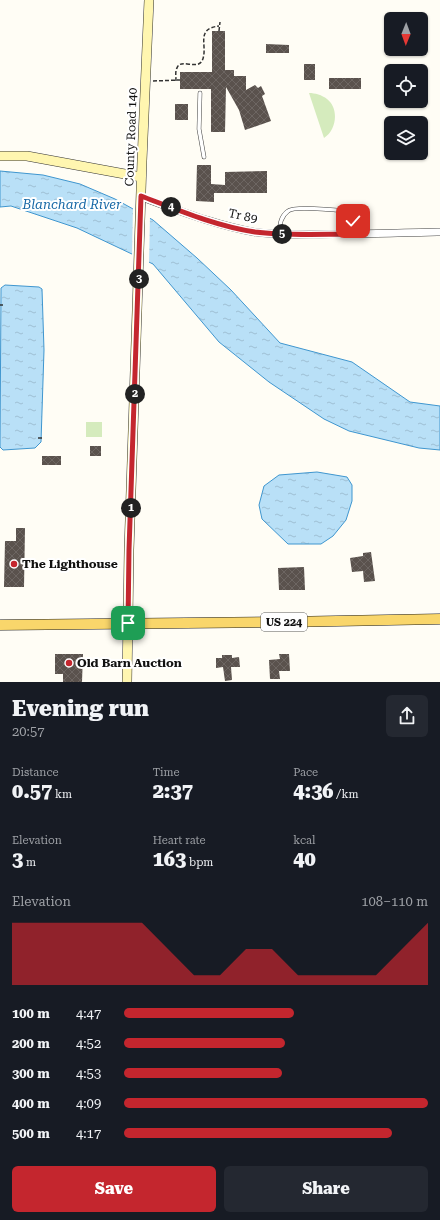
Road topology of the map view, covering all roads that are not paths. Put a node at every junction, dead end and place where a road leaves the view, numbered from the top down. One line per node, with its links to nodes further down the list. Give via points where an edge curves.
1 (149, 0): 5 (street, County Road 140)
2 (200, 93): 4 (lane, via 199,128)
3 (0, 156): 5 (street, via 27,156)
4 (204, 156)
5 (142, 177): 6 (street, County Road 140)
6 (141, 201): 8 (street, Tr 89, via 225,225); 11 (street, County Road 140)
7 (440, 232): 9 (street, Tr 89)
8 (280, 234): 9 (street, Tr 89); 9 (lane, via 284,215 289,210 298,209 346,210 353,216)
9 (353, 234)
10 (440, 619): 11 (main road, US 224)
11 (128, 623): 12 (main road, US 224); 13 (street, County Road 140)
12 (0, 625)
13 (127, 682)

